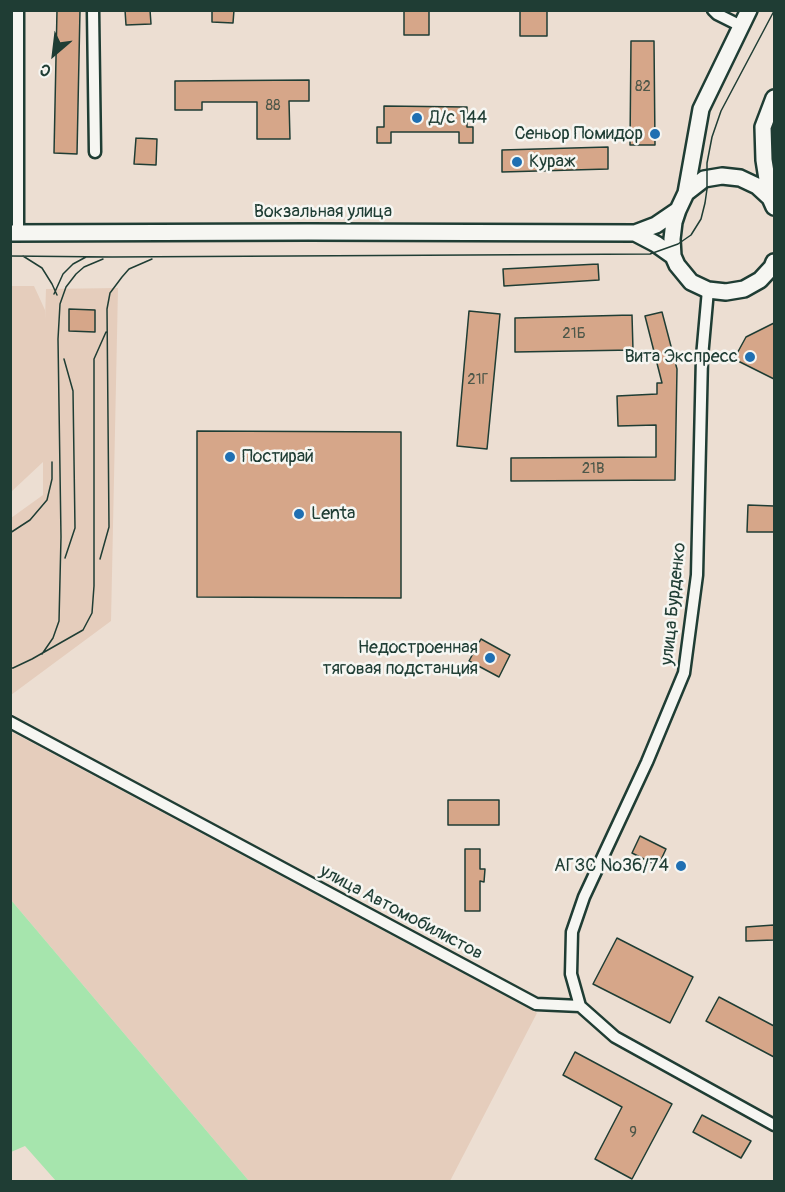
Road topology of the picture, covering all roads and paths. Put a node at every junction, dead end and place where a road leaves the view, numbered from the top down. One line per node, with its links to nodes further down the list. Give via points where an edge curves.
1 (18, 10): 12 (street)
2 (93, 10): 7 (street)
3 (713, 10): 5 (street)
4 (749, 10): 5 (main road)
5 (741, 26): 8 (main road, via 700,110)
6 (774, 98): 9 (main road, via 763,128)
7 (95, 152)
8 (686, 193): 9 (main road, via 705,179 722,176 740,178 757,186); 10 (main road)
9 (772, 202)
10 (678, 210): 11 (main road, Вокзальная улица, via 656,225); 13 (main road)
11 (635, 232): 12 (main road, Вокзальная улица); 13 (main road)
12 (14, 234)
13 (673, 256): 17 (main road, via 691,282)
14 (774, 262): 16 (main road, via 760,280)
15 (774, 279): 16 (main road)
16 (744, 289): 17 (main road)
17 (708, 290): 19 (street, улица Бурденко, via 702,357 697,575 684,673 572,932 571,974)
18 (10, 722): 19 (street, улица Автомобилистов, via 536,1004)
19 (580, 1006): 20 (street, via 615,1037)
20 (774, 1125)

